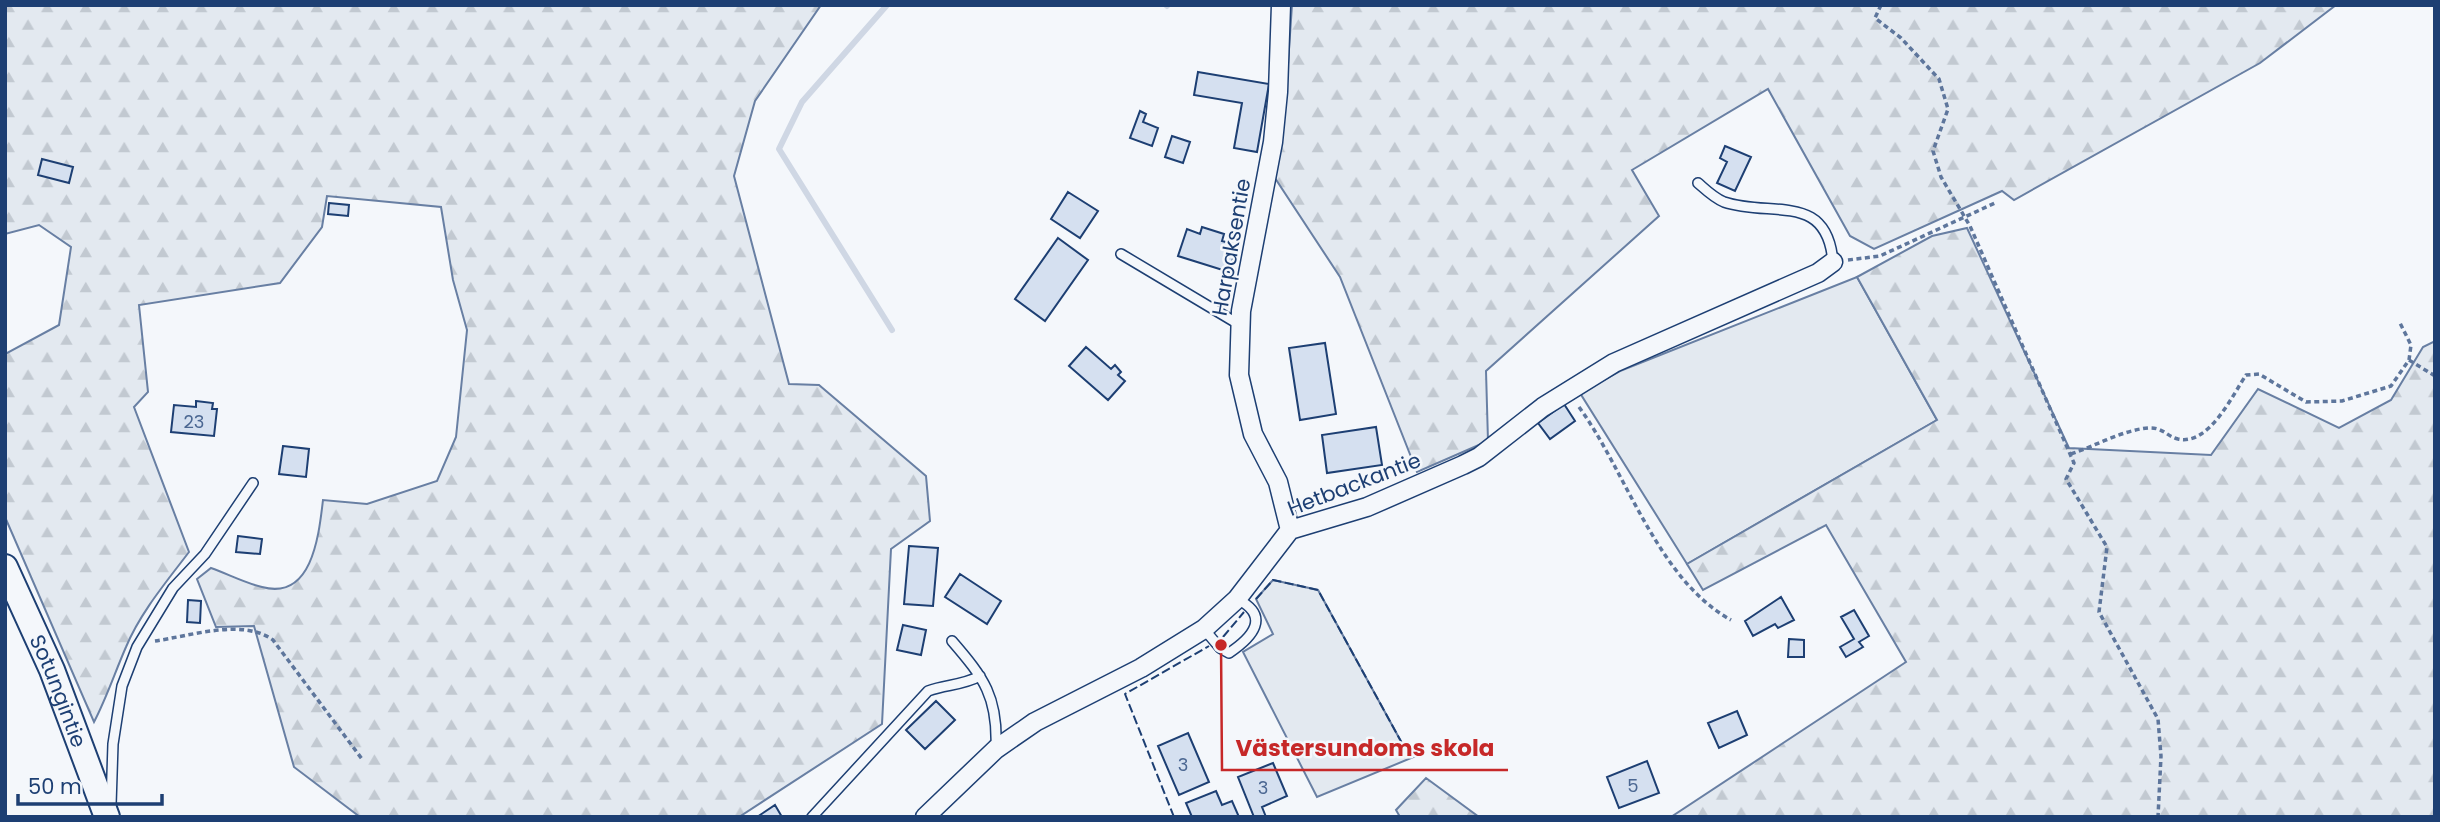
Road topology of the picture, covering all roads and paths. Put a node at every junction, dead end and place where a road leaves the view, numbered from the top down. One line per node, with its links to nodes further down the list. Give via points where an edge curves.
1 (1281, 5): 9 (street, Harpaksentie, via 1273,142)
2 (1881, 5): 5 (path, via 1875,18 1939,79 1948,109 1933,151)
3 (1698, 183): 7 (lane, via 1724,202 1804,215 1822,225 1831,240)
4 (1995, 203): 5 (path)
5 (1963, 218): 7 (path, via 1880,256); 13 (path)
6 (1121, 254): 9 (lane)
7 (1833, 262): 12 (street, Hetbackantie, via 1818,273 1614,363)
8 (2400, 323): 10 (path, via 2411,345)
9 (1240, 326): 15 (street, Harpaksentie, via 1242,397 1253,434 1278,482)
10 (2409, 360): 11 (path); 13 (path, via 2391,386 2342,401 2306,402 2259,374 2246,375 2204,433 2191,439 2177,439 2159,427 2144,428)
11 (2435, 376)
12 (1568, 391): 15 (street, Hetbackantie, via 1463,466 1367,507); 18 (path, via 1675,570 1715,611)
13 (2071, 454): 28 (path, via 2074,463 2066,479 2107,547 2099,612 2158,719)
14 (253, 484): 21 (lane, via 205,554 173,588)
15 (1290, 530): 17 (street, Hetbackantie)
16 (5, 567): 26 (street, Sotungintie, via 52,670 94,790)
17 (1237, 599): 19 (street, Hetbackantie); 19 (lane, via 1257,619 1236,648 1224,651)
18 (1731, 620)
19 (1204, 629): 23 (street, Hetbackantie, via 1141,668 1035,722)
20 (952, 641): 22 (lane)
21 (139, 643): 24 (path, via 261,631 273,640); 26 (lane, via 122,686)
22 (980, 676): 23 (lane, via 992,695); 27 (lane, via 961,686 928,691)
23 (996, 749): 25 (street, Hetbackantie)
24 (362, 759)
25 (930, 814)
26 (109, 817)
27 (812, 817)
28 (2158, 817)

